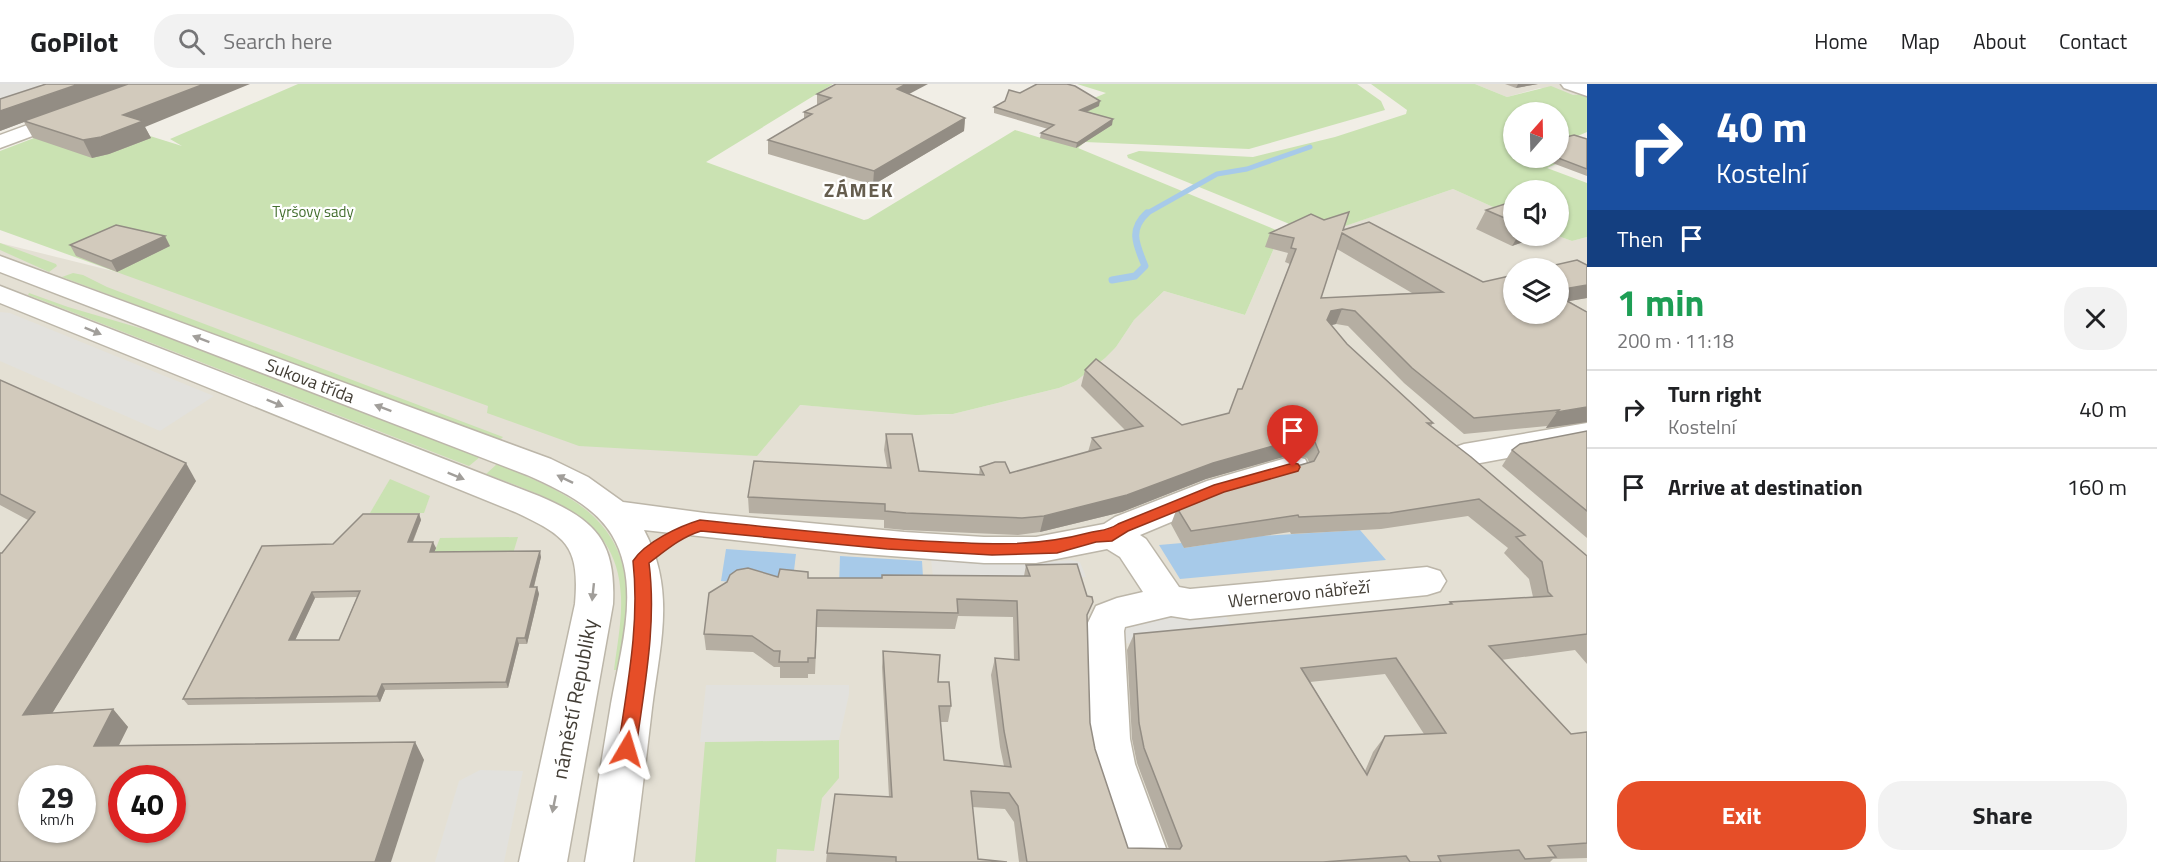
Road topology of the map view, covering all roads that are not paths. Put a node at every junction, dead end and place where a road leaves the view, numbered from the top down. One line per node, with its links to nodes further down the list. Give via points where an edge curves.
1 (156, 84): 4 (street)
2 (1570, 84): 3 (street)
3 (1587, 91)
4 (0, 142)
5 (2, 277): 9 (street, Sukova třída, one-way to 5, via 575,484 539,467 91,297 61,301); 12 (street, Sukova třída, one-way to 12, via 527,504 557,518)
6 (1587, 433): 8 (street, via 1456,448)
7 (1293, 467): 11 (street, via 1219,489)
8 (1494, 481)
9 (613, 512): 10 (street); 13 (street, via 628,531)
10 (700, 525): 11 (street, via 887,544 1014,551); 13 (street, via 678,534)
11 (1112, 536): 15 (street, via 1133,548 1162,594)
12 (581, 537): 16 (street, náměstí Republiky, one-way to 16, via 592,556 593,599)
13 (641, 561): 17 (street, via 642,639)
14 (1427, 581): 15 (street, Wernerovo nábřeží, via 1190,604)
15 (1171, 601): 18 (street, Wernerovo nábřeží, via 1117,613 1110,617 1104,631 1110,752)
16 (543, 862)
17 (609, 862)
18 (1147, 862)

